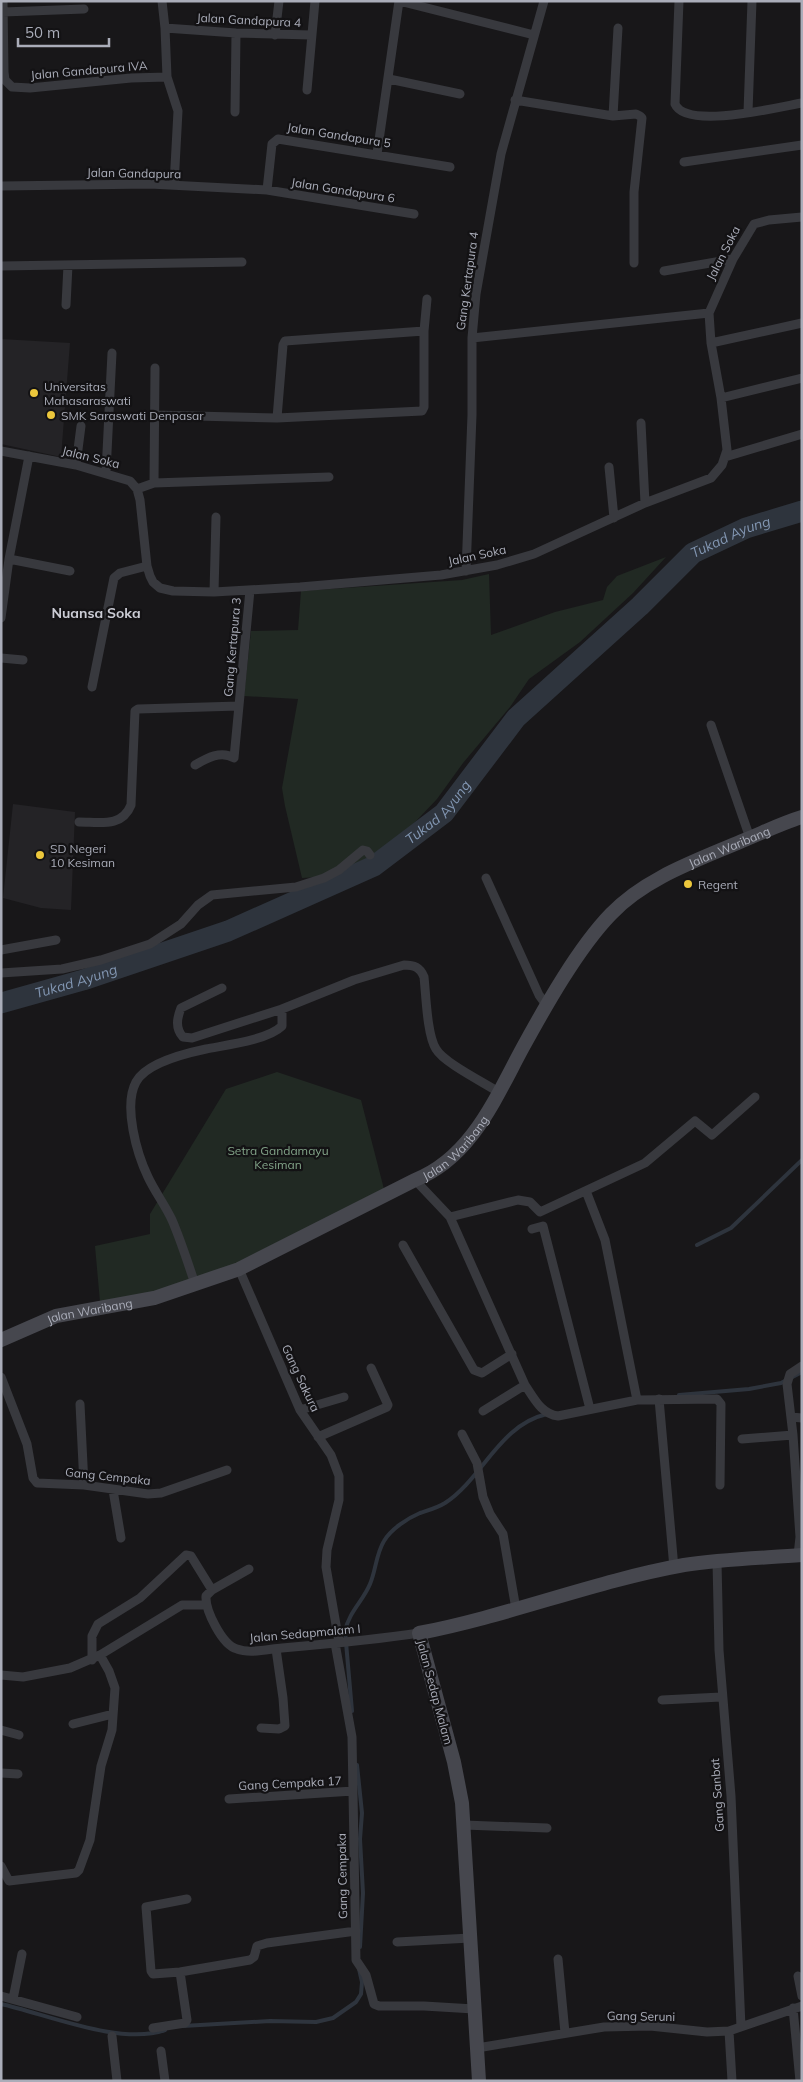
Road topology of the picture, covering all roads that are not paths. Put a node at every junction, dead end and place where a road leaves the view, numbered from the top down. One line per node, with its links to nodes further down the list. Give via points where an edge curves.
1 (3, 1): 10 (street, Jalan Gandapura IVA)
2 (162, 1): 11 (street)
3 (279, 1): 14 (street)
4 (315, 1): 15 (street, Jalan Gandapura 4)
5 (399, 1): 16 (street); 18 (street)
6 (544, 1): 16 (street, Gang Kertapura 4)
7 (679, 1): 24 (street, via 677,108 687,114 704,117)
8 (752, 1): 24 (street)
9 (84, 9): 10 (street)
10 (3, 12): 17 (street, Jalan Gandapura IVA, via 4,72 5,80 12,87)
11 (165, 28): 13 (street, Jalan Gandapura 4); 17 (street)
12 (618, 28): 25 (street)
13 (236, 33): 14 (street, Jalan Gandapura 4); 23 (street)
14 (275, 35): 15 (street, Jalan Gandapura 4)
15 (311, 35): 19 (street, Jalan Gandapura 4)
16 (534, 35): 21 (street, Gang Kertapura 4)
17 (166, 77): 30 (street, via 178,111)
18 (389, 79): 20 (street); 27 (street)
19 (307, 90)
20 (460, 94)
21 (515, 100): 25 (street); 46 (street, Gang Kertapura 4, via 501,154 476,294)
22 (802, 103): 24 (street)
23 (235, 112)
24 (748, 112)
25 (614, 116): 37 (street, via 636,114 642,118 634,192)
26 (802, 145): 28 (street)
27 (378, 154): 29 (street, Jalan Gandapura 5); 32 (street, Jalan Gandapura 5, via 278,139 272,144)
28 (684, 162)
29 (450, 166)
30 (174, 185): 31 (street, Jalan Gandapura); 32 (street, Jalan Gandapura)
31 (1, 186)
32 (267, 190): 33 (street, Jalan Gandapura 6)
33 (414, 214)
34 (802, 217): 35 (street, Jalan Soka, via 754,224)
35 (733, 259): 40 (street); 43 (street, Jalan Soka)
36 (242, 262): 38 (street)
37 (634, 263)
38 (68, 264): 39 (street); 42 (street)
39 (1, 266)
40 (664, 271)
41 (427, 299): 45 (street)
42 (66, 305)
43 (709, 313): 46 (street); 47 (street, Jalan Soka)
44 (802, 322): 47 (street)
45 (424, 331): 53 (street, via 286,341 283,345); 53 (street, via 422,411)
46 (472, 338): 72 (street, Gang Kertapura 4)
47 (711, 343): 51 (street, Jalan Soka)
48 (112, 354): 62 (street)
49 (155, 368): 52 (street)
50 (802, 378): 51 (street)
51 (721, 398): 59 (street, Jalan Soka)
52 (154, 416): 53 (street); 64 (street)
53 (277, 418)
54 (641, 423): 66 (street)
55 (81, 426): 60 (street)
56 (802, 434): 59 (street)
57 (1, 451): 58 (street, Jalan Soka)
58 (29, 456): 60 (street, Jalan Soka); 69 (street)
59 (725, 457): 66 (street, Jalan Soka, via 711,478)
60 (76, 465): 62 (street, Jalan Soka)
61 (609, 467): 68 (street)
62 (106, 472): 65 (street, Jalan Soka, via 130,481)
63 (329, 477): 64 (street)
64 (154, 483): 65 (street)
65 (137, 489): 70 (street, Jalan Soka)
66 (645, 502): 68 (street, Jalan Soka)
67 (216, 517): 74 (street)
68 (614, 518): 72 (street, Jalan Soka, via 534,554)
69 (9, 559): 71 (street); 75 (street)
70 (147, 566): 74 (street, Jalan Soka, via 153,582 164,590); 78 (street, via 120,573 114,578)
71 (70, 570)
72 (466, 571): 73 (street, Jalan Soka)
73 (250, 590): 74 (street, Jalan Soka); 79 (street, Gang Kertapura 3)
74 (214, 592)
75 (1, 618)
76 (1, 658): 77 (street)
77 (23, 660)
78 (92, 687)
79 (239, 706): 81 (street, Gang Kertapura 3, via 234,758 219,755); 83 (street, Gang Kertapura 3, via 138,708 134,716 131,805 128,812 117,821)
80 (711, 725): 84 (street)
81 (195, 765)
82 (802, 817): 84 (street, Jalan Waribang)
83 (79, 822)
84 (750, 838): 91 (street, Jalan Waribang, via 687,865 624,902 594,935)
85 (370, 855): 89 (street, via 363,850 332,874 296,887 212,895 181,924 150,944 126,952 62,969)
86 (486, 878): 91 (street)
87 (56, 940): 88 (street)
88 (1, 950)
89 (1, 973)
90 (222, 988): 92 (street, via 182,1008 178,1029 183,1037 192,1038)
91 (547, 1006): 93 (street, Jalan Waribang)
92 (282, 1009): 93 (street, via 354,980 412,965 424,977 435,1047 447,1060); 101 (street, via 282,1026 277,1031 189,1053 152,1067 136,1081 132,1091 132,1120 142,1162 172,1220)
93 (500, 1093): 95 (street, Jalan Waribang, via 454,1156 432,1173)
94 (754, 1097): 96 (street, via 712,1135 695,1121 646,1163)
95 (415, 1180): 97 (street); 100 (street, Jalan Waribang)
96 (586, 1191): 97 (street, via 540,1212 530,1202 518,1200); 109 (street, via 605,1240)
97 (450, 1217): 103 (street)
98 (532, 1229): 112 (street, via 543,1226)
99 (404, 1245): 103 (street, via 474,1370 482,1372)
100 (239, 1268): 101 (street, Jalan Waribang); 113 (street, Gang Sakura)
101 (195, 1284): 102 (street, Jalan Waribang, via 140,1301 56,1316)
102 (1, 1340)
103 (512, 1354): 107 (street)
104 (802, 1366): 115 (street, via 794,1370 787,1381)
105 (371, 1368): 119 (street, via 387,1407)
106 (1, 1377): 122 (street, Gang Cempaka, via 27,1444 34,1481)
107 (525, 1385): 112 (street, via 549,1414 558,1416); 114 (street)
108 (344, 1397): 113 (street)
109 (636, 1398): 110 (street); 112 (street)
110 (659, 1399): 123 (street, via 719,1400); 128 (street)
111 (80, 1404): 122 (street)
112 (589, 1406)
113 (300, 1410): 119 (street, Gang Sakura)
114 (483, 1411)
115 (791, 1417): 116 (street); 118 (street)
116 (802, 1418)
117 (462, 1434): 132 (street, via 477,1463 483,1497 503,1534)
118 (793, 1435): 120 (street); 126 (street)
119 (318, 1437): 134 (street, Gang Sakura, via 331,1455 338,1476 339,1500 326,1567)
120 (742, 1439)
121 (226, 1470): 124 (street, Gang Cempaka, via 162,1493)
122 (84, 1485): 124 (street, Gang Cempaka)
123 (720, 1485)
124 (113, 1490): 125 (street)
125 (121, 1538)
126 (800, 1555): 127 (street, Jalan Sedap Malam)
127 (717, 1562): 128 (street, Jalan Sedap Malam); 139 (street, Gang Sanbat)
128 (674, 1568): 132 (street, Jalan Sedap Malam)
129 (249, 1569): 130 (street)
130 (212, 1590): 131 (street, via 206,1596); 137 (street, via 191,1556 186,1555 140,1598 98,1624 92,1636)
131 (206, 1605): 135 (street, Jalan Sedapmalam I, via 229,1645 242,1650); 136 (street, via 182,1605)
132 (516, 1609): 133 (street, Jalan Sedap Malam)
133 (419, 1633): 134 (street, Jalan Sedapmalam I); 150 (street, Jalan Sedap Malam, via 458,1776)
134 (342, 1642): 135 (street, Jalan Sedapmalam I); 148 (street, Gang Cempaka, via 352,1737)
135 (276, 1649): 143 (street, via 285,1726)
136 (100, 1655): 137 (street); 141 (street, via 113,1681)
137 (92, 1660): 138 (street, via 45,1674)
138 (1, 1675)
139 (721, 1698): 140 (street); 167 (street, Gang Sanbat, via 731,1796)
140 (662, 1700)
141 (113, 1714): 142 (street); 152 (street, via 112,1734 98,1778 93,1829 77,1872 8,1881)
142 (73, 1724)
143 (261, 1728)
144 (1, 1730): 145 (street)
145 (19, 1735)
146 (1, 1773): 147 (street)
147 (18, 1774)
148 (353, 1792): 149 (street, Gang Cempaka 17); 154 (street, Gang Cempaka)
149 (229, 1799)
150 (464, 1825): 151 (street); 155 (street, Jalan Sedap Malam)
151 (547, 1828)
152 (1, 1866)
153 (187, 1899): 159 (street, via 149,1905 145,1909 152,1973)
154 (356, 1931): 159 (street, via 261,1945 250,1960); 165 (street, Gang Cempaka, via 360,1966 374,2004)
155 (470, 1938): 156 (street); 165 (street, Jalan Sedap Malam)
156 (396, 1942)
157 (22, 1954): 163 (street)
158 (558, 1959): 170 (street)
159 (180, 1972): 168 (street, via 187,2020)
160 (798, 1976): 162 (street)
161 (1, 1996): 163 (street)
162 (802, 1996)
163 (12, 1999): 166 (street)
164 (797, 2007): 167 (street, Gang Seruni); 178 (street)
165 (474, 2009): 172 (street, Jalan Sedap Malam)
166 (77, 2017)
167 (741, 2027): 169 (street, Gang Seruni)
168 (153, 2028)
169 (728, 2031): 170 (street, Gang Seruni, via 630,2026); 177 (street)
170 (565, 2033): 172 (street, Gang Seruni)
171 (112, 2036): 174 (street)
172 (476, 2048): 176 (street, Jalan Sedap Malam)
173 (161, 2052): 175 (street)
174 (117, 2081)
175 (165, 2081)
176 (478, 2081)
177 (732, 2081)
178 (800, 2081)

